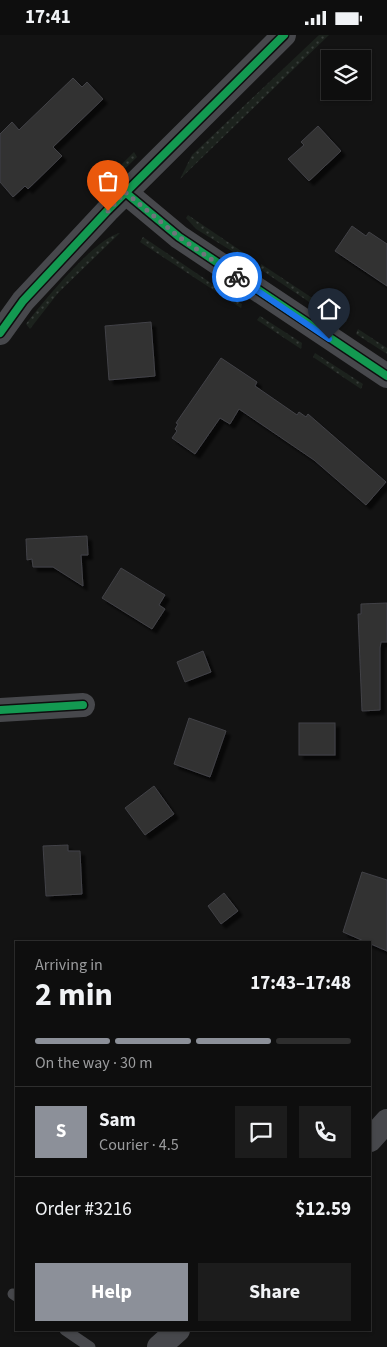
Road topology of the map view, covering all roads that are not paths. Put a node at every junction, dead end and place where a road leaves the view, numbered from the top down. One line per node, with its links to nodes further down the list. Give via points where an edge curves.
1 (284, 35): 2 (street)
2 (125, 192): 3 (street, via 23,301); 4 (street, via 179,237)
3 (0, 333)
4 (387, 376)
5 (83, 705): 6 (street)
6 (0, 710)
7 (387, 1121): 8 (street)
8 (371, 1139)
9 (67, 1331): 10 (lane)
10 (90, 1347)

